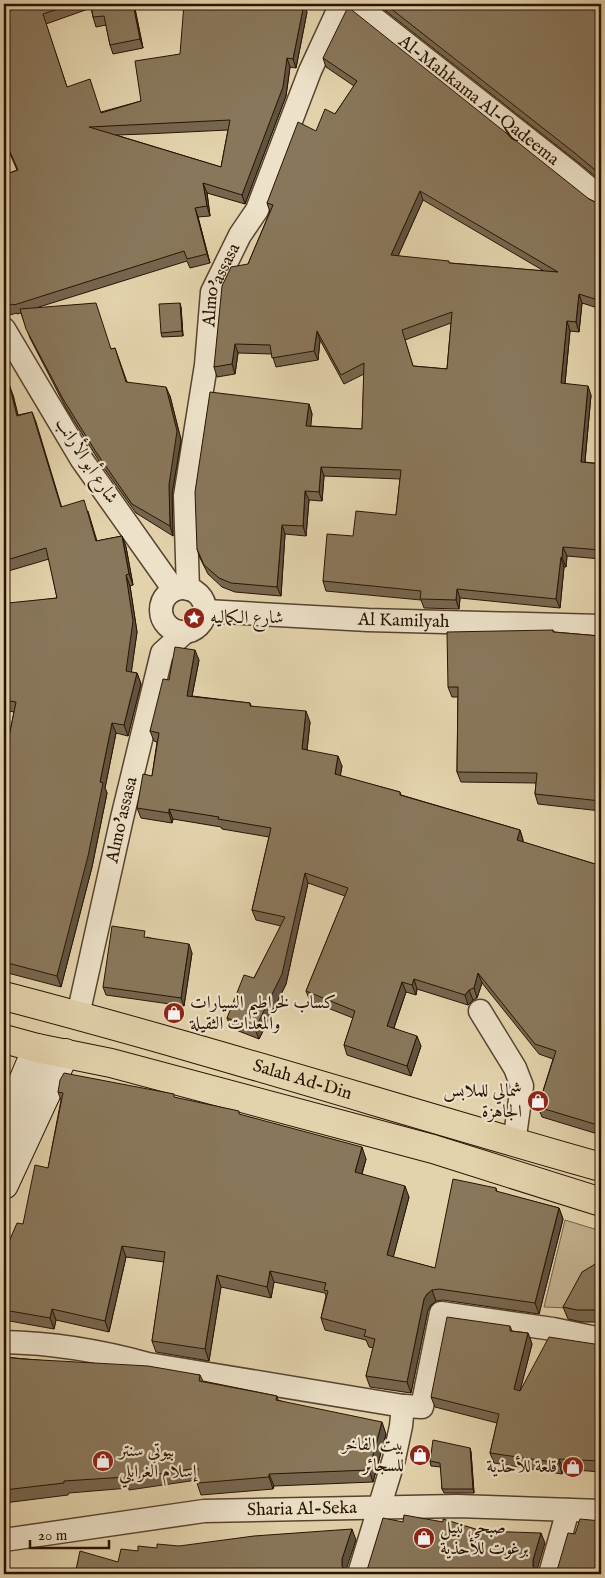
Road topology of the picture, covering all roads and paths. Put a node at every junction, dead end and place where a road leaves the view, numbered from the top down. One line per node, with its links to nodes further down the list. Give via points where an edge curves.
1 (341, 4): 5 (street, Almo'assasa, via 310,71 257,210 240,235 212,292 206,365 185,496)
2 (356, 4): 3 (street, Al-Mahkama Al-Qadeema)
3 (601, 198)
4 (4, 329): 5 (street, شارع أبو الأرانب, via 82,460)
5 (181, 589): 6 (street, via 195,592 203,600); 8 (street, via 170,592 163,600 161,616 166,626)
6 (206, 611): 7 (street, Al Kamilyah, via 368,620); 8 (street, via 197,628)
7 (601, 626)
8 (184, 633): 11 (street, Almo'assasa, via 162,653)
9 (4, 996): 11 (highway, Salah Ad-Din)
10 (480, 1011): 16 (street, via 515,1068 522,1086)
11 (78, 1015): 16 (highway, Salah Ad-Din)
12 (4, 1038): 13 (highway, Salah Ad-Din)
13 (37, 1048): 14 (highway, Salah Ad-Din); 15 (main road)
14 (65, 1054): 18 (main road); 19 (highway, Salah Ad-Din, via 111,1063 433,1149)
15 (4, 1126)
16 (514, 1143): 17 (highway, Salah Ad-Din)
17 (601, 1167)
18 (4, 1185)
19 (601, 1202)
20 (601, 1340): 22 (street, via 553,1329 441,1313 422,1407)
21 (4, 1342): 22 (street, via 34,1342 113,1354 148,1364)
22 (403, 1406): 23 (street, via 394,1459)
23 (379, 1508): 24 (street, Sharia Al-Seka, via 457,1506); 26 (street, Sharia Al-Seka, via 204,1511); 27 (street)
24 (568, 1510): 25 (street, Sharia Al-Seka); 28 (street)
25 (601, 1511)
26 (4, 1540)
27 (359, 1574)
28 (550, 1574)

